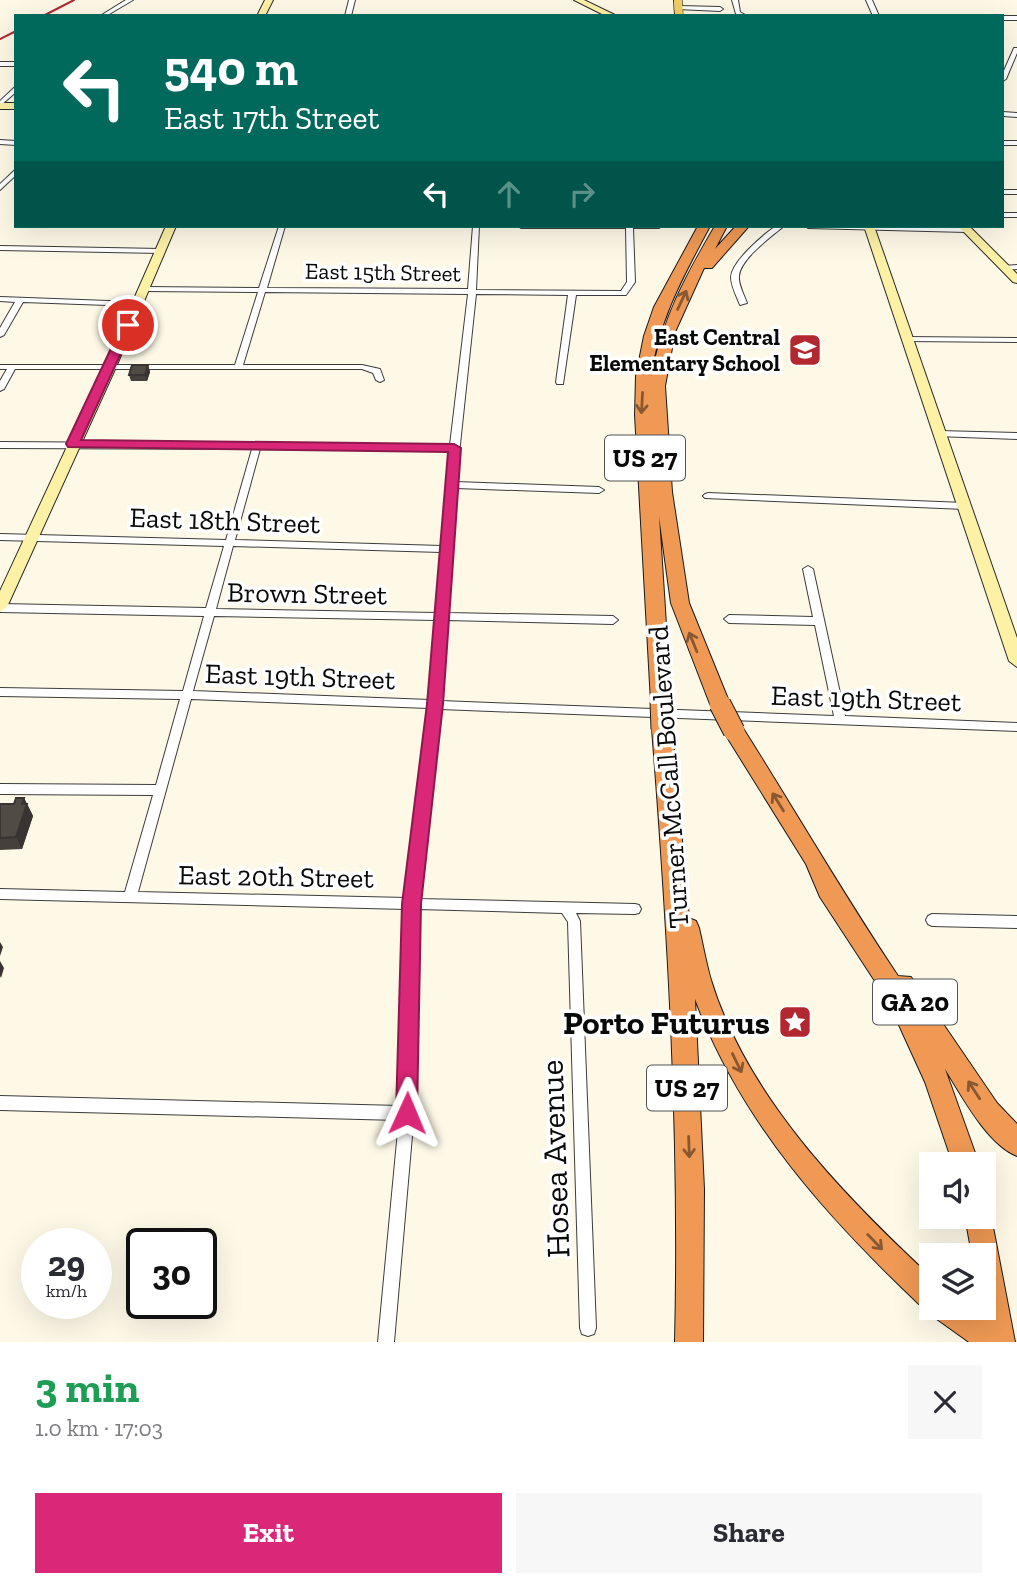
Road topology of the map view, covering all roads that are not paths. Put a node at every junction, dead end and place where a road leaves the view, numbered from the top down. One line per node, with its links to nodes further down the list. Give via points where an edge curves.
1 (130, 0): 5 (street)
2 (578, 0): 6 (main road)
3 (679, 8): 4 (street)
4 (720, 9)
5 (106, 14)
6 (609, 14)
7 (1016, 49): 8 (street)
8 (1004, 77)
9 (14, 90): 10 (street)
10 (0, 105)
11 (14, 174): 12 (street)
12 (0, 188)
13 (170, 228): 25 (main road)
14 (281, 228): 31 (street)
15 (476, 228): 33 (street)
16 (629, 228): 34 (street, East 15th Street, via 631,282 623,293)
17 (686, 228): 32 (highway)
18 (703, 228): 32 (highway, Turner McCall Boulevard / US 27)
19 (720, 228): 28 (highway, Turner McCall Boulevard / US 27)
20 (742, 228): 28 (highway)
21 (776, 228): 37 (street, via 735,273)
22 (869, 228): 40 (main road)
23 (965, 228): 27 (main road)
24 (0, 248): 25 (street)
25 (161, 251): 30 (main road)
26 (1017, 267): 27 (street)
27 (1004, 268): 29 (main road)
28 (694, 278): 79 (highway, Turner McCall Boulevard / US 27, one-way to 28, bridge, via 734,731 680,603 657,386 668,332)
29 (1017, 280)
30 (144, 289): 31 (street, East 15th Street); 38 (main road)
31 (262, 290): 33 (street, East 15th Street); 45 (street)
32 (668, 291): 78 (highway, Turner McCall Boulevard / US 27, one-way to 78, bridge, via 651,337 641,416)
33 (472, 292): 34 (street, East 15th Street); 54 (street)
34 (572, 294): 47 (street)
35 (0, 299): 36 (street)
36 (20, 300): 38 (street); 39 (street)
37 (743, 303)
38 (136, 304): 44 (main road)
39 (0, 335)
40 (907, 339): 41 (street); 49 (main road)
41 (1017, 340)
42 (0, 367): 43 (street)
43 (12, 367): 44 (street); 48 (street)
44 (110, 367): 45 (street); 52 (main road)
45 (239, 368): 46 (street, via 370,368)
46 (380, 380)
47 (560, 382)
48 (0, 389)
49 (939, 434): 50 (street); 58 (main road)
50 (1017, 436)
51 (0, 444): 52 (street)
52 (72, 444): 53 (street); 60 (main road)
53 (257, 446): 54 (street); 61 (street)
54 (454, 448): 55 (street)
55 (453, 485): 56 (street); 62 (street)
56 (599, 489)
57 (708, 496): 58 (street)
58 (965, 506): 70 (main road)
59 (0, 537): 60 (street, East 18th Street)
60 (31, 537): 61 (street, East 18th Street); 64 (main road)
61 (230, 543): 62 (street, East 18th Street); 65 (street)
62 (448, 549): 66 (street)
63 (808, 569): 69 (street)
64 (0, 607): 65 (street, Brown Street)
65 (210, 614): 66 (street, Brown Street); 72 (street)
66 (441, 618): 68 (street, Brown Street); 73 (street)
67 (729, 619): 69 (street)
68 (613, 620)
69 (819, 621): 74 (street)
70 (1017, 661)
71 (0, 692): 72 (street, East 19th Street)
72 (187, 695): 73 (street, East 19th Street); 77 (street)
73 (435, 704): 74 (street, East 19th Street); 82 (street)
74 (840, 719): 75 (street, East 19th Street)
75 (1017, 727)
76 (0, 789): 77 (street)
77 (160, 790): 81 (street)
78 (671, 834): 92 (highway, one-way to 92, via 698,975 743,1076 780,1132 853,1220); 97 (highway, Turner McCall Boulevard / US 27, one-way to 97, via 691,1198)
79 (815, 860): 89 (highway, GA 20, one-way to 79, via 988,1112); 90 (highway, Turner McCall Boulevard / US 27, via 828,890 896,993 937,1080)
80 (0, 894): 81 (street, East 20th Street)
81 (130, 897): 82 (street, East 20th Street)
82 (412, 904): 83 (street, East 20th Street); 88 (street)
83 (565, 907): 84 (street, East 20th Street); 94 (street, Hosea Avenue, via 574,921)
84 (635, 909)
85 (932, 920): 86 (street)
86 (1017, 922)
87 (0, 1103): 88 (street)
88 (407, 1113): 96 (street)
89 (1017, 1143)
90 (962, 1152)
91 (982, 1229): 99 (highway)
92 (919, 1285)
93 (963, 1320): 98 (highway)
94 (588, 1328)
95 (1017, 1339): 100 (highway)
96 (386, 1342)
97 (689, 1342)
98 (994, 1342)
99 (1002, 1342)
100 (1009, 1342)

